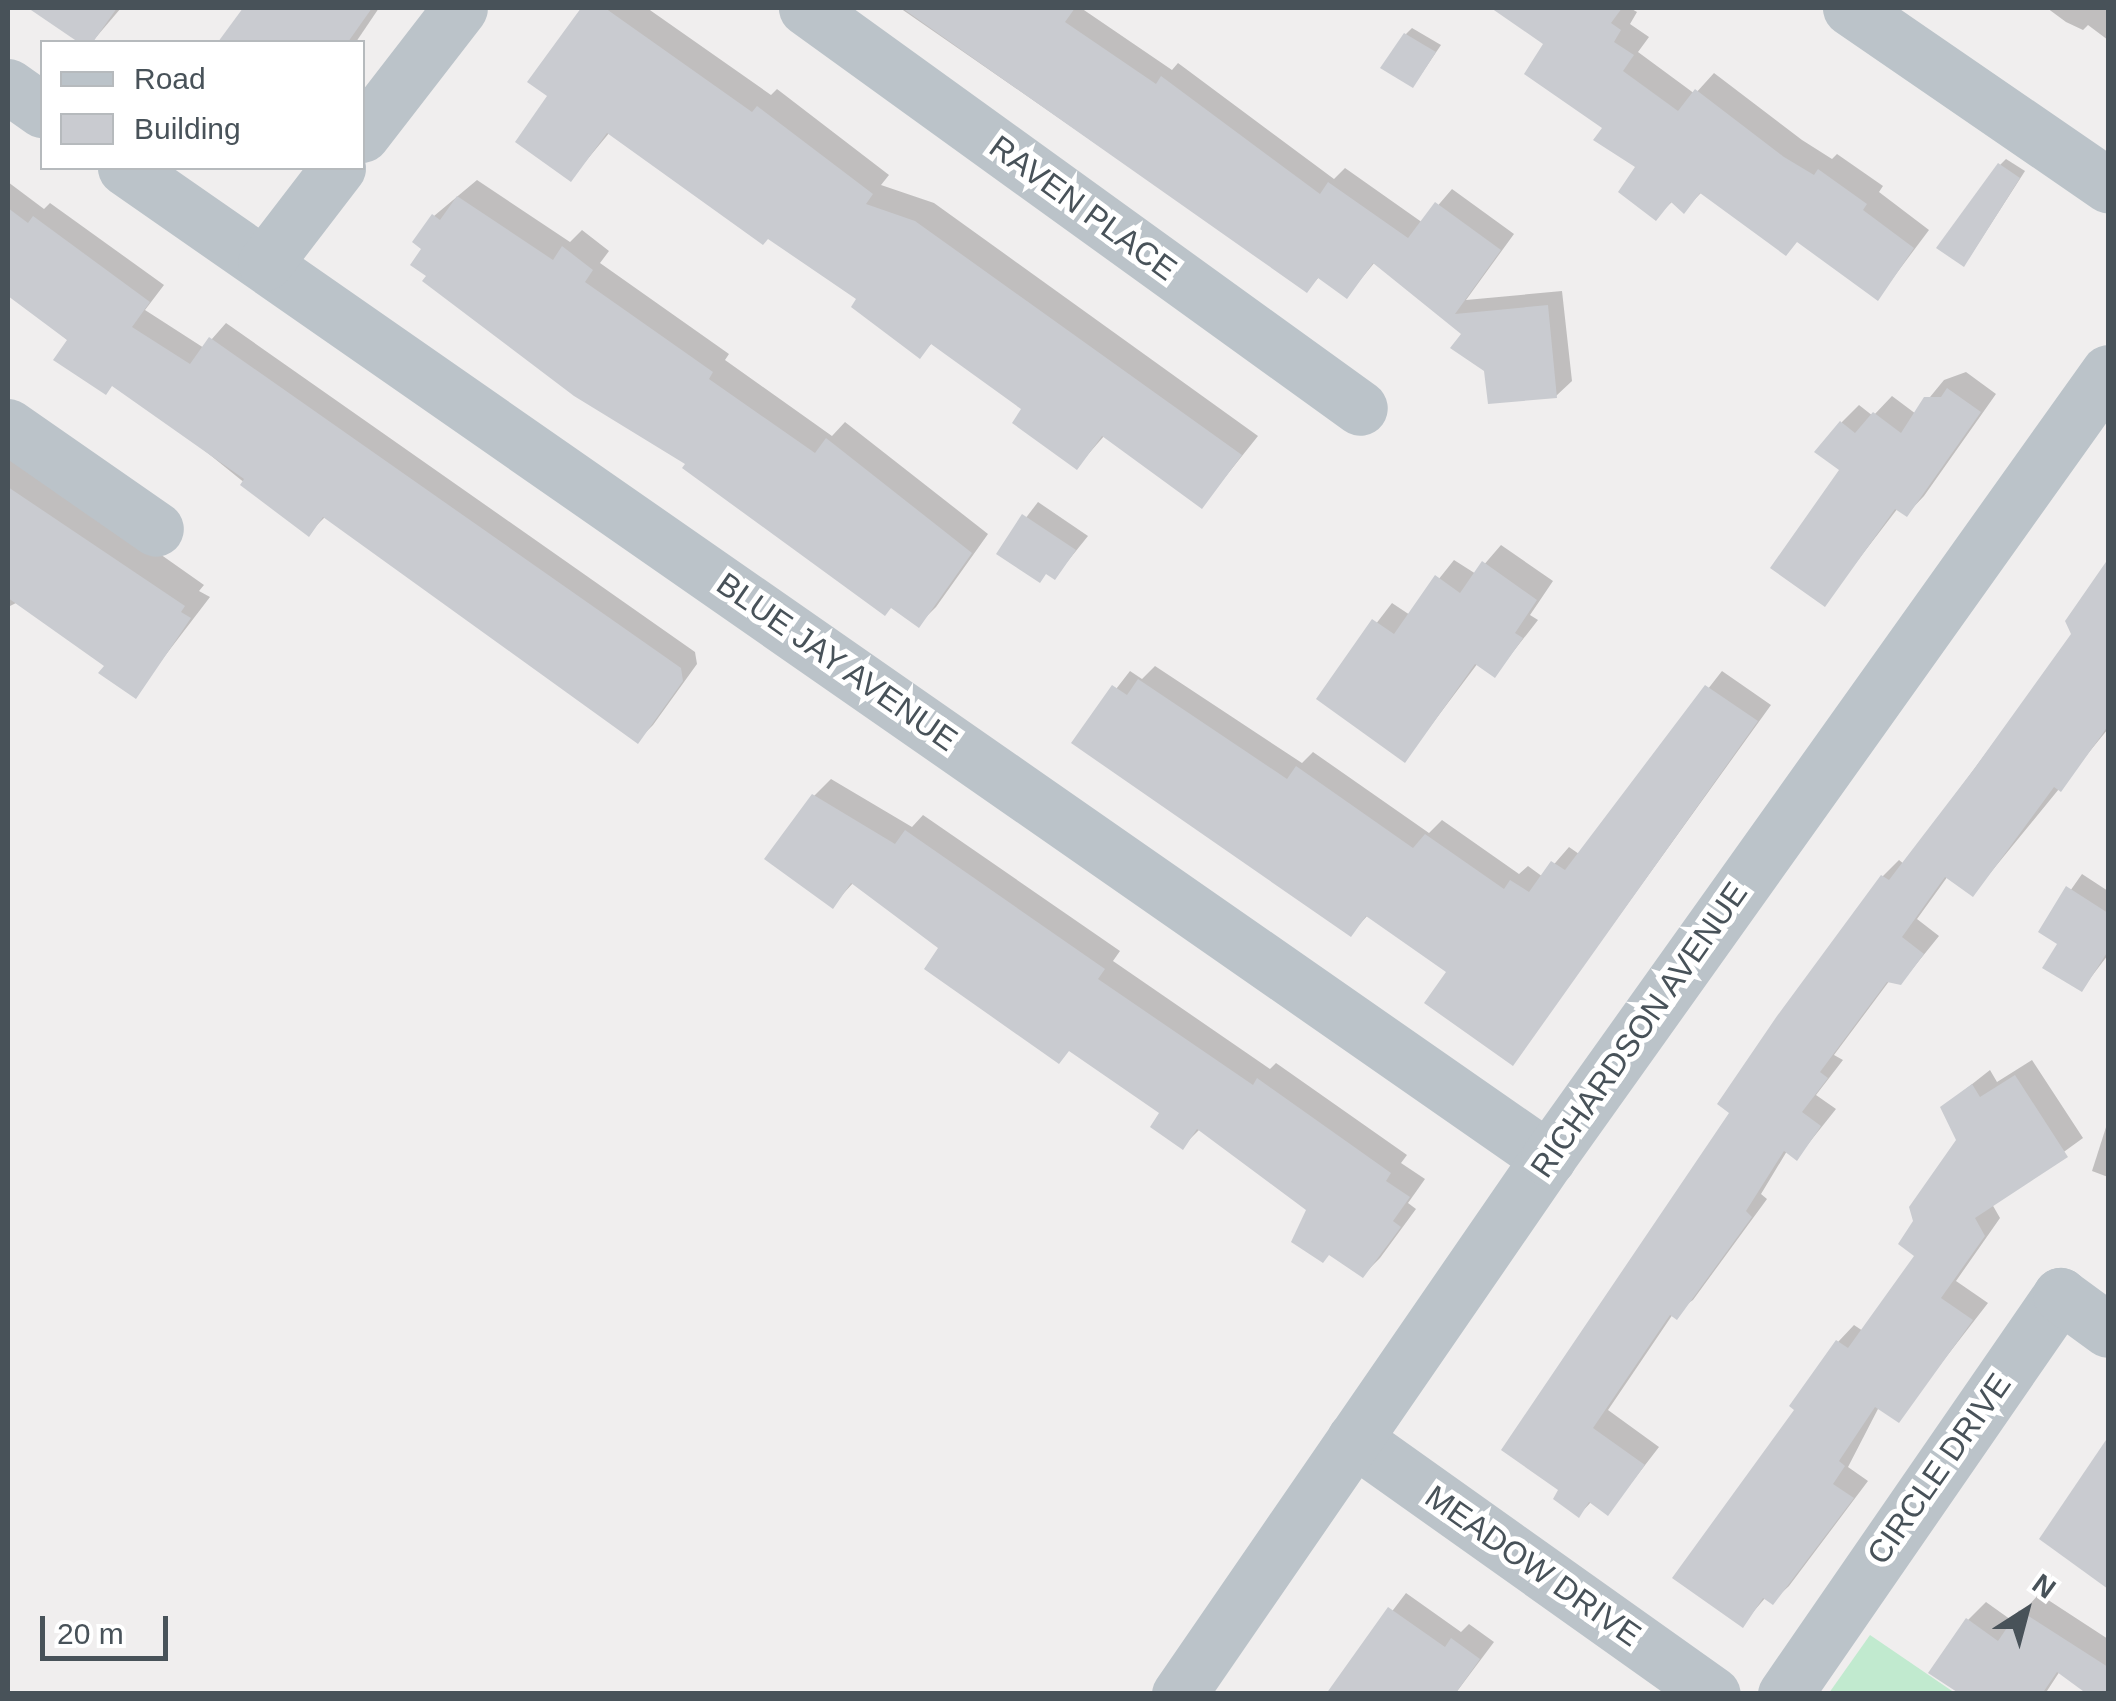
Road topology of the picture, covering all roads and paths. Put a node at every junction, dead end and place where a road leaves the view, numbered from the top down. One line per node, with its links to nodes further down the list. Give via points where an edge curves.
1 (460, 8): 6 (street)
2 (806, 8): 12 (street, RAVEN PLACE)
3 (1850, 8): 9 (street)
4 (8, 86): 5 (street)
5 (40, 109)
6 (365, 131)
7 (128, 170): 10 (street, BLUE JAY AVENUE)
8 (336, 170): 10 (street)
9 (2108, 186)
10 (264, 264): 15 (street, BLUE JAY AVENUE)
11 (2108, 372): 15 (street, RICHARDSON AVENUE)
12 (1360, 408)
13 (8, 426): 14 (street)
14 (156, 530)
15 (1548, 1158): 17 (street, RICHARDSON AVENUE)
16 (2108, 1330): 20 (street, CIRCLE DRIVE, via 2060,1295)
17 (1354, 1440): 18 (street, RICHARDSON AVENUE); 19 (street, MEADOW DRIVE)
18 (1179, 1694)
19 (1713, 1694)
20 (1785, 1694)

